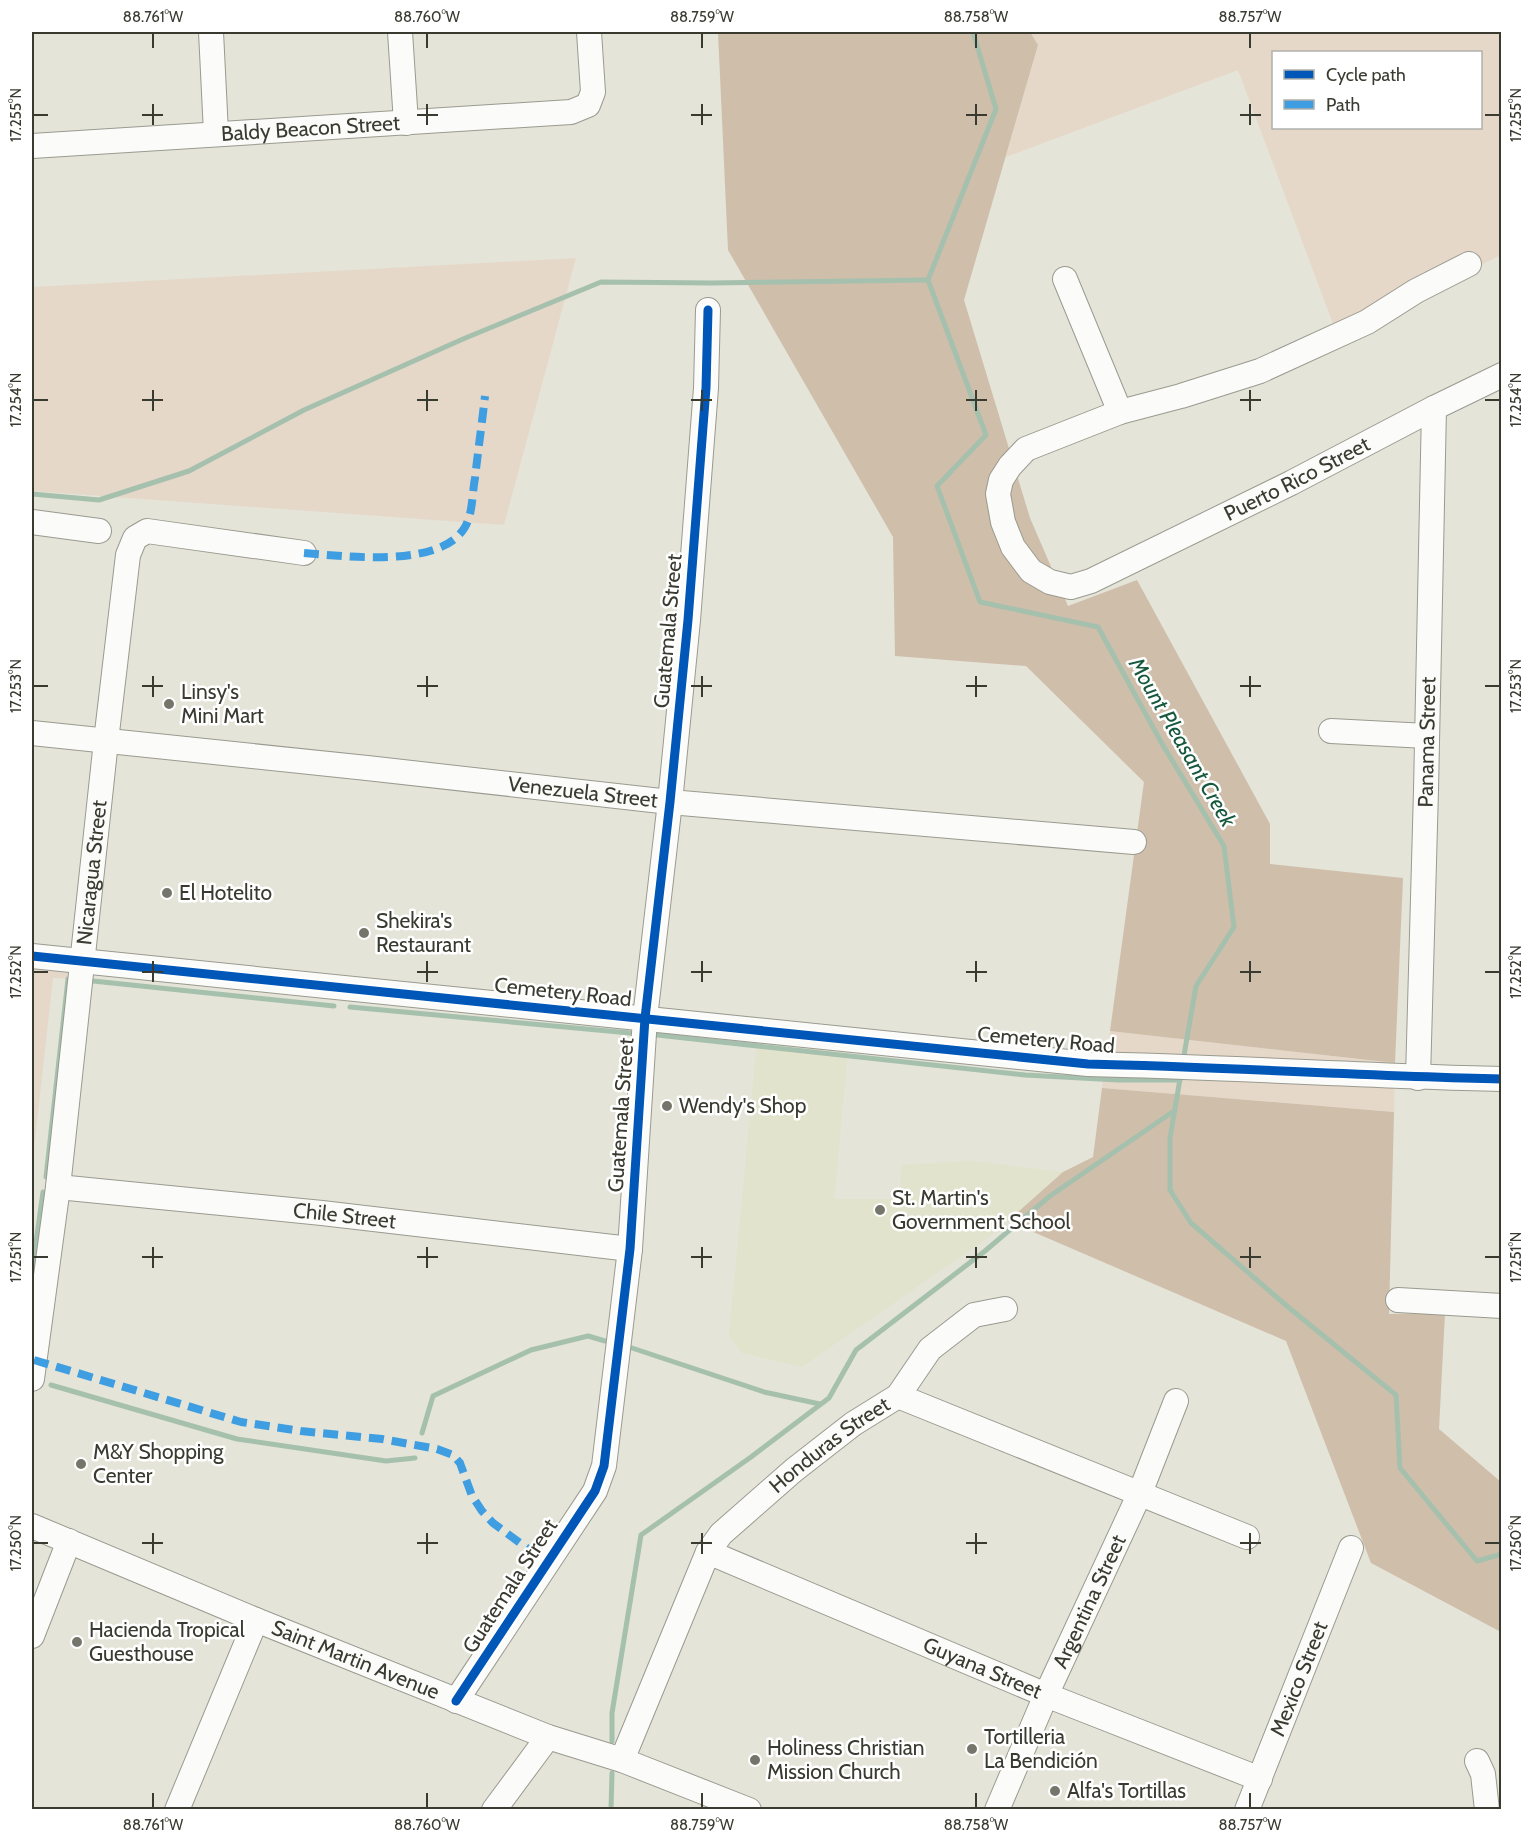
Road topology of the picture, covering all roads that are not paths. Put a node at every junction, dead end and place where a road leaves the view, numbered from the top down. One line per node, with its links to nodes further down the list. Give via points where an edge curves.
1 (210, 32): 5 (street)
2 (400, 32): 4 (street)
3 (589, 32): 4 (street, Baldy Beacon Street, via 593,92 588,105 571,112)
4 (406, 123): 5 (street, Baldy Beacon Street)
5 (216, 133): 6 (street, Baldy Beacon Street)
6 (32, 146)
7 (1469, 264): 12 (street, Puerto Rico Street, via 1367,322 1260,371)
8 (1065, 279): 12 (street)
9 (708, 310): 20 (street, Guatemala Street, via 701,453)
10 (1502, 375): 11 (street, Puerto Rico Street)
11 (1434, 408): 12 (street, Puerto Rico Street, via 1091,581 1071,587 1050,582 1031,571 1013,547 1003,522 998,494 1001,480 1026,449); 18 (street, Panama Street)
12 (1120, 412)
13 (32, 522): 14 (street)
14 (99, 531)
15 (304, 553): 19 (street, Nicaragua Street, via 147,531 135,538 128,555)
16 (1331, 731): 18 (street)
17 (32, 734): 19 (street, Venezuela Street)
18 (1427, 736): 25 (street, Panama Street)
19 (106, 741): 20 (street, Venezuela Street); 23 (street, Nicaragua Street)
20 (670, 802): 21 (street, Venezuela Street); 24 (street, Guatemala Street)
21 (1134, 842)
22 (32, 956): 23 (street, Cemetery Road)
23 (82, 960): 24 (street, Cemetery Road); 27 (street, Nicaragua Street)
24 (645, 1018): 25 (street, Cemetery Road, via 1088,1064); 28 (street, Guatemala Street)
25 (1418, 1077): 26 (street)
26 (1502, 1079)
27 (58, 1188): 28 (street, Chile Street, via 322,1213); 32 (street, Nicaragua Street)
28 (630, 1249): 44 (street, Guatemala Street, via 605,1455 595,1491)
29 (1398, 1300): 30 (street)
30 (1502, 1306)
31 (1005, 1309): 33 (street, via 974,1315 930,1349)
32 (32, 1379)
33 (898, 1396): 35 (street, Honduras Street); 40 (street, Honduras Street, via 853,1424 794,1470 721,1534)
34 (1176, 1401): 35 (street, Argentina Street)
35 (1140, 1492): 37 (street, Honduras Street); 43 (street, Argentina Street)
36 (32, 1526): 38 (street, Saint Martin Avenue)
37 (1247, 1537)
38 (69, 1541): 41 (street, Saint Martin Avenue); 42 (street)
39 (1351, 1548): 48 (street, Mexico Street)
40 (708, 1552): 43 (street, Guyana Street); 46 (street, Honduras Street)
41 (256, 1620): 44 (street, Saint Martin Avenue); 49 (street)
42 (32, 1636)
43 (1046, 1695): 48 (street, Guyana Street); 52 (street, Argentina Street)
44 (456, 1701): 45 (street, Saint Martin Avenue)
45 (548, 1737): 46 (street, Saint Martin Avenue); 50 (street)
46 (622, 1760): 51 (street, Saint Martin Avenue)
47 (1477, 1761): 54 (street, via 1483,1774)
48 (1260, 1779): 53 (street, Mexico Street)
49 (177, 1809)
50 (494, 1809)
51 (749, 1809)
52 (997, 1809)
53 (1247, 1809)
54 (1487, 1809)

